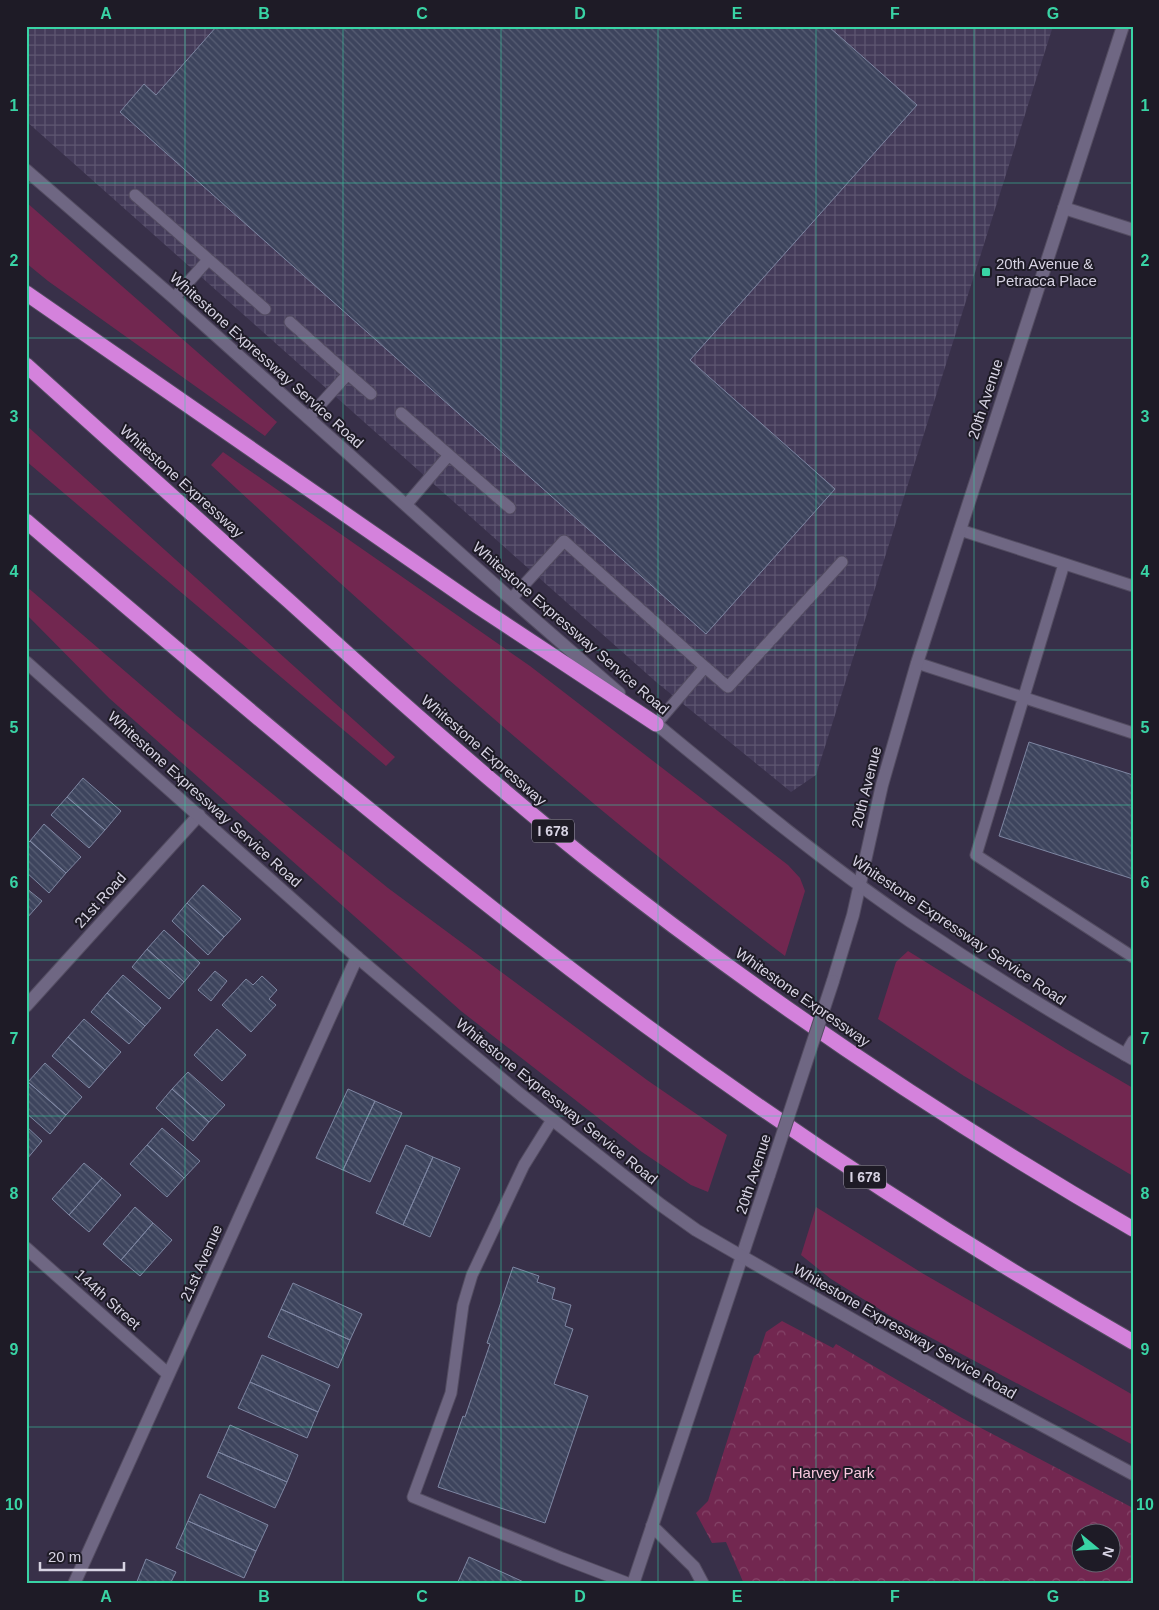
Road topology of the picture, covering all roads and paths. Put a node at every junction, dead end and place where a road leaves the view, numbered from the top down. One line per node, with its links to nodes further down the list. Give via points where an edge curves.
1 (1123, 26): 4 (street, 20th Avenue)
2 (26, 170): 8 (street, Whitestone Expressway Service Road)
3 (135, 195): 6 (lane)
4 (1064, 208): 5 (street); 20 (street, 20th Avenue)
5 (1133, 230)
6 (208, 260): 8 (lane); 9 (lane)
7 (26, 293): 29 (highway, via 454,590)
8 (174, 298): 15 (street, Whitestone Expressway Service Road)
9 (265, 310)
10 (290, 322): 12 (lane)
11 (26, 365): 39 (highway, Whitestone Expressway / I 678, via 366,671 591,862 746,979 870,1066 981,1138)
12 (348, 374): 13 (lane); 15 (lane)
13 (371, 394)
14 (402, 413): 16 (lane)
15 (308, 418): 17 (street, Whitestone Expressway Service Road)
16 (449, 455): 17 (lane); 18 (lane)
17 (406, 505): 24 (street, Whitestone Expressway Service Road)
18 (510, 508)
19 (26, 522): 42 (highway, I 678, via 327,776 634,1017 900,1201 986,1256)
20 (960, 530): 22 (lane); 26 (street, 20th Avenue)
21 (842, 562): 27 (lane, via 728,687)
22 (1064, 564): 23 (lane); 28 (lane)
23 (1133, 586)
24 (510, 599): 27 (lane, via 564,542); 29 (street, Whitestone Expressway Service Road)
25 (26, 662): 31 (street, Whitestone Expressway Service Road)
26 (917, 663): 28 (lane); 32 (street, 20th Avenue, via 882,785)
27 (705, 667): 29 (lane)
28 (1024, 698): 30 (lane); 34 (lane, via 976,855)
29 (656, 724): 32 (street, Whitestone Expressway Service Road)
30 (1133, 733)
31 (199, 815): 33 (street, Whitestone Expressway Service Road); 35 (street, 21st Road)
32 (861, 886): 37 (street, Whitestone Expressway Service Road, via 1001,981); 41 (street, 20th Avenue, bridge)
33 (357, 956): 38 (street, Whitestone Expressway Service Road); 43 (street, 21st Avenue)
34 (1133, 957)
35 (26, 1006)
36 (1133, 1041): 37 (lane)
37 (1129, 1057)
38 (552, 1120): 41 (street, Whitestone Expressway Service Road, via 661,1205); 47 (lane, via 524,1165 472,1275 463,1305 451,1393 414,1497)
39 (1133, 1228)
40 (26, 1248): 43 (street, 144th Street)
41 (742, 1257): 44 (street, Whitestone Expressway Service Road, via 977,1391); 45 (street, 20th Avenue)
42 (1133, 1342)
43 (168, 1374): 46 (street, 21st Avenue)
44 (1133, 1474)
45 (652, 1526): 47 (street, 20th Avenue); 48 (street, via 694,1567)
46 (74, 1584)
47 (632, 1584)
48 (702, 1584)

